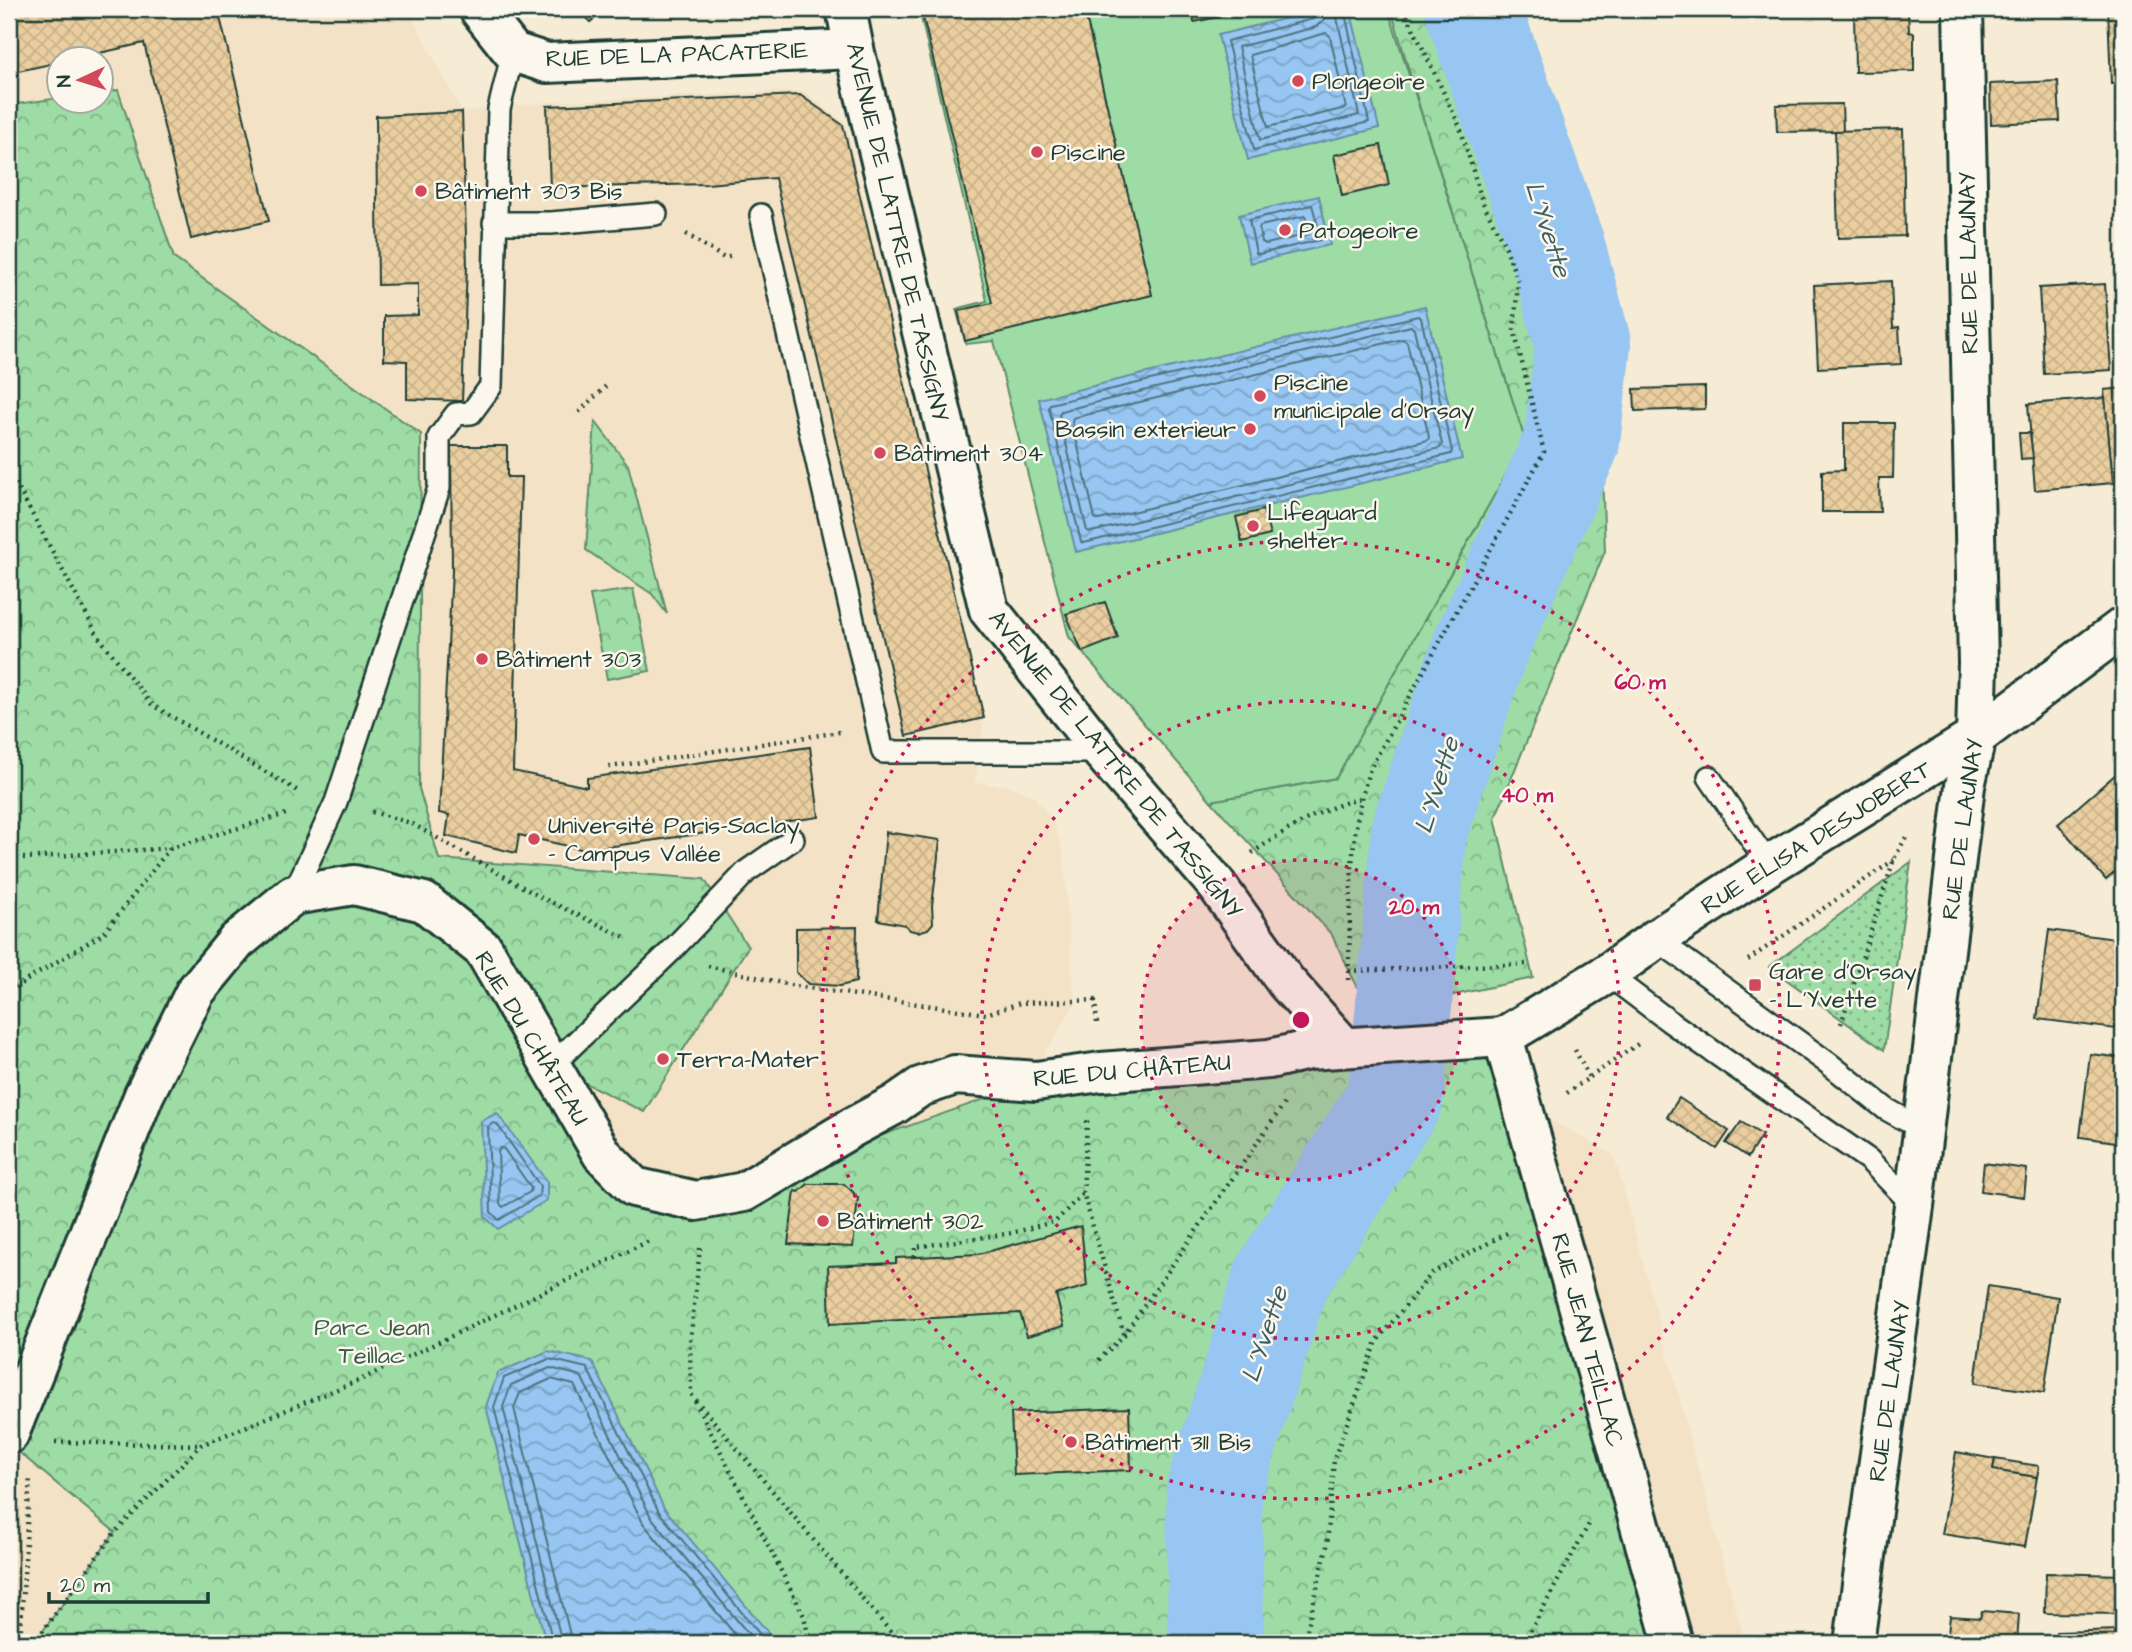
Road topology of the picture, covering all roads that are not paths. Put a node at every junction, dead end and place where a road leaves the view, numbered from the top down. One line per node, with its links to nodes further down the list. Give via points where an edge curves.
1 (479, 9): 5 (street, RUE DE LA PACATERIE)
2 (846, 9): 4 (street, AVENUE DE LATTRE DE TASSIGNY)
3 (1963, 9): 10 (street, RUE DE LAUNAY)
4 (854, 49): 5 (street, RUE DE LA PACATERIE, via 547,63); 11 (street, AVENUE DE LATTRE DE TASSIGNY, via 989,610)
5 (513, 52): 8 (lane, via 499,109)
6 (656, 214): 8 (lane)
7 (761, 215): 11 (lane, via 883,752)
8 (494, 223): 15 (lane, via 491,386 471,413 456,414 439,437 439,488 336,802)
9 (2123, 627): 10 (street, RUE ELISA DESJOBERT)
10 (1976, 737): 14 (street, RUE ELISA DESJOBERT); 21 (street, RUE DE LAUNAY, via 1965,786)
11 (1102, 752): 19 (street, AVENUE DE LATTRE DE TASSIGNY, via 1216,884)
12 (1709, 777): 14 (lane)
13 (793, 839): 20 (lane, via 747,871)
14 (1769, 865): 16 (street, RUE ELISA DESJOBERT)
15 (293, 895): 20 (street, RUE DU CHÂTEAU, via 354,885 424,902 484,950); 23 (street, via 237,941 195,992 144,1095)
16 (1656, 939): 17 (street, RUE ELISA DESJOBERT); 21 (lane, via 1886,1108)
17 (1607, 974): 18 (street, RUE ELISA DESJOBERT); 22 (lane, via 1869,1160)
18 (1487, 1037): 19 (street); 24 (street, RUE JEAN TEILLAC)
19 (1327, 1048): 20 (street, RUE DU CHÂTEAU, via 1269,1059 1036,1081 955,1075 920,1087 744,1192 696,1200 634,1187 602,1154)
20 (551, 1066)
21 (1922, 1129): 22 (street, RUE DE LAUNAY)
22 (1914, 1206): 25 (street, RUE DE LAUNAY)
23 (27, 1438)
24 (1673, 1643)
25 (1854, 1643)

